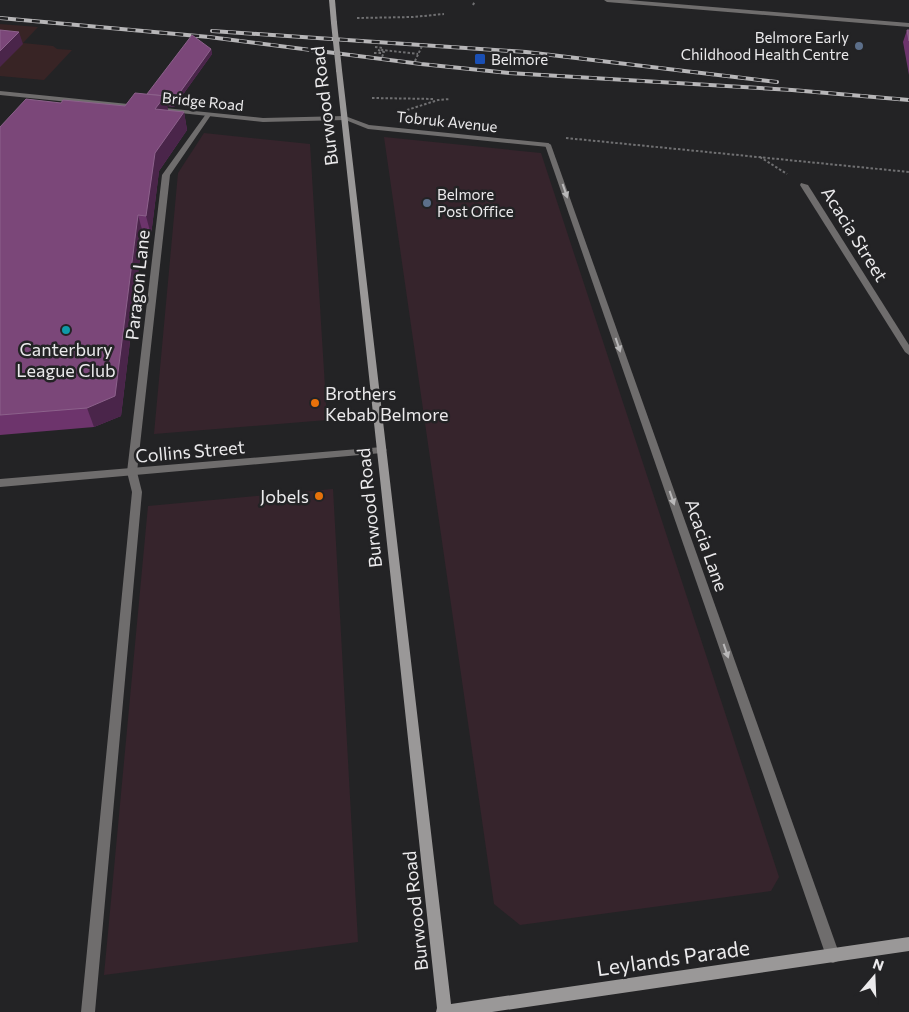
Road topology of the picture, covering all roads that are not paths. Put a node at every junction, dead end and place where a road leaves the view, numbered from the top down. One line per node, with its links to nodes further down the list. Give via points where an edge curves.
1 (332, 0): 6 (main road, Burwood Road, bridge)
2 (607, 0): 3 (street)
3 (909, 25)
4 (0, 92): 5 (street, Bridge Road)
5 (208, 114): 6 (street, Bridge Road, via 287,120); 11 (street, Paragon Lane, via 166,175)
6 (345, 118): 7 (street, Tobruk Avenue, via 368,127); 10 (main road, Burwood Road)
7 (548, 145): 14 (street, Acacia Lane, one-way to 14)
8 (804, 185): 9 (street, Acacia Street)
9 (909, 352)
10 (382, 450): 11 (street, Collins Street); 16 (main road, Burwood Road)
11 (132, 472): 12 (street, Collins Street); 15 (street, Paragon Lane, via 138,492)
12 (0, 483)
13 (909, 944): 14 (main road, Leylands Parade)
14 (833, 956): 16 (main road, Leylands Parade)
15 (88, 1012)
16 (444, 1012)

